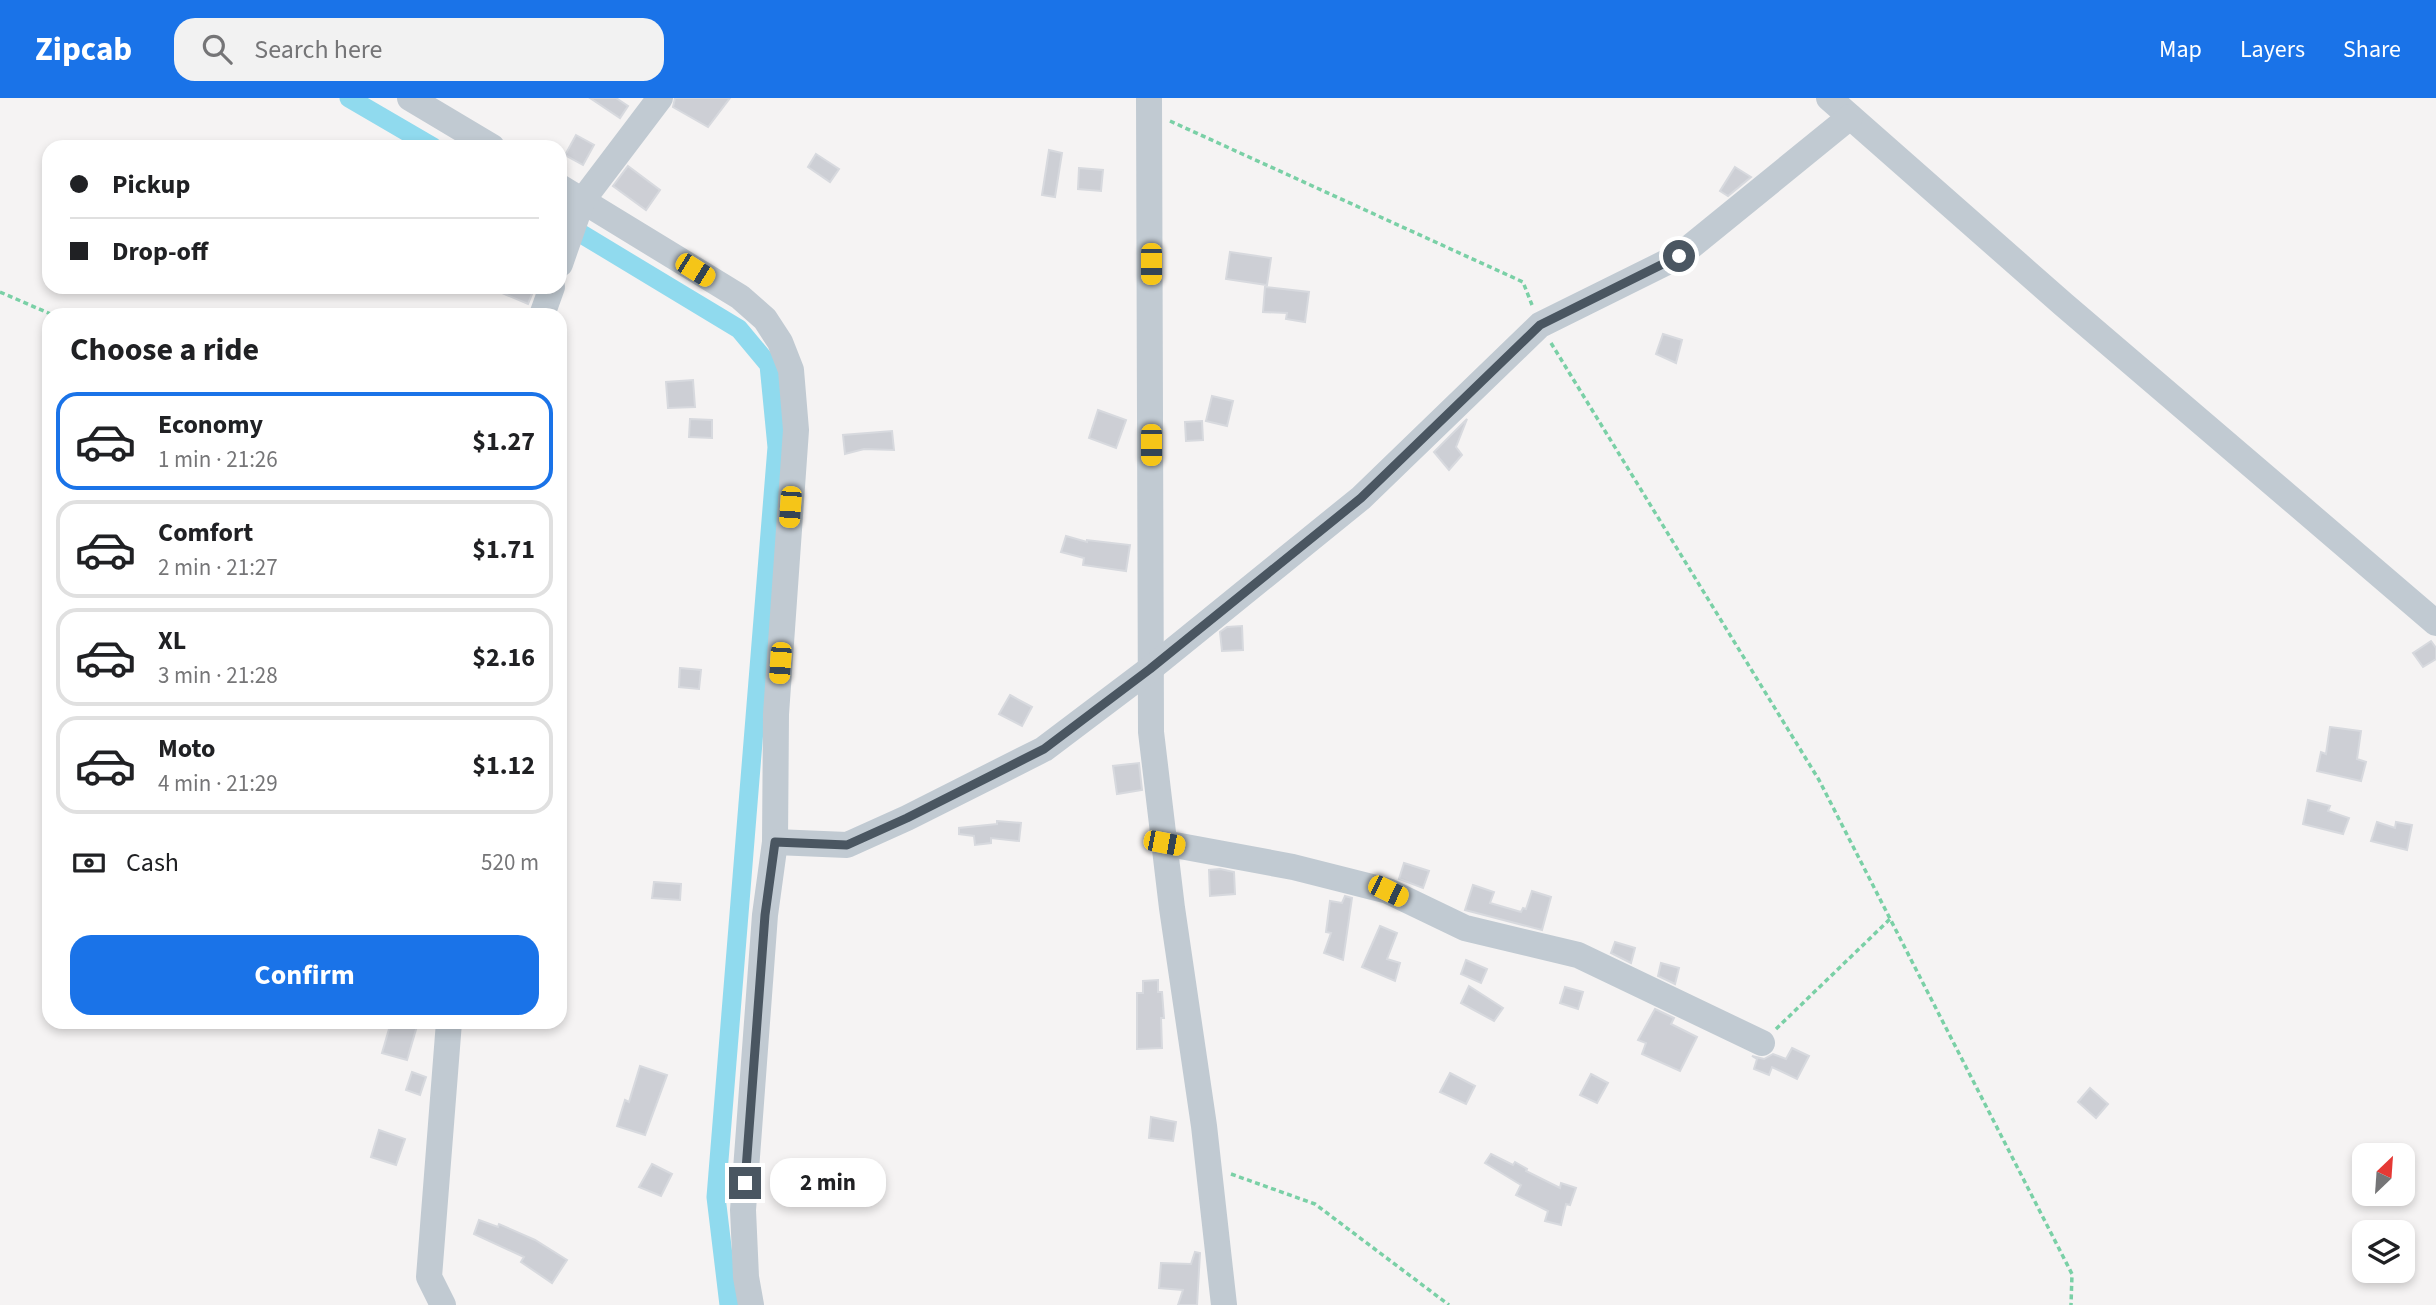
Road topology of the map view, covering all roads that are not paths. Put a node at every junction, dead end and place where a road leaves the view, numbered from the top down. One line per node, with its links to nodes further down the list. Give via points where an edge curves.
1 (410, 98): 6 (street)
2 (660, 98): 7 (street)
3 (1829, 98): 5 (street)
4 (1149, 105): 10 (street)
5 (1850, 117): 9 (street); 10 (street, via 1679,256 1540,325 1361,498)
6 (480, 140)
7 (575, 197): 8 (street); 11 (street, via 765,318 791,370 796,429 776,714)
8 (567, 233)
9 (2436, 623)
10 (1150, 669): 11 (street, via 1044,749 907,818 847,845); 12 (street, via 1151,732)
11 (775, 842): 16 (street, via 765,915 743,1210)
12 (1164, 843): 14 (street, via 1293,867 1388,891 1465,928 1578,955); 17 (street)
13 (448, 1029): 15 (street, via 429,1277)
14 (1762, 1043)
15 (443, 1305)
16 (751, 1305)
17 (1224, 1305)

